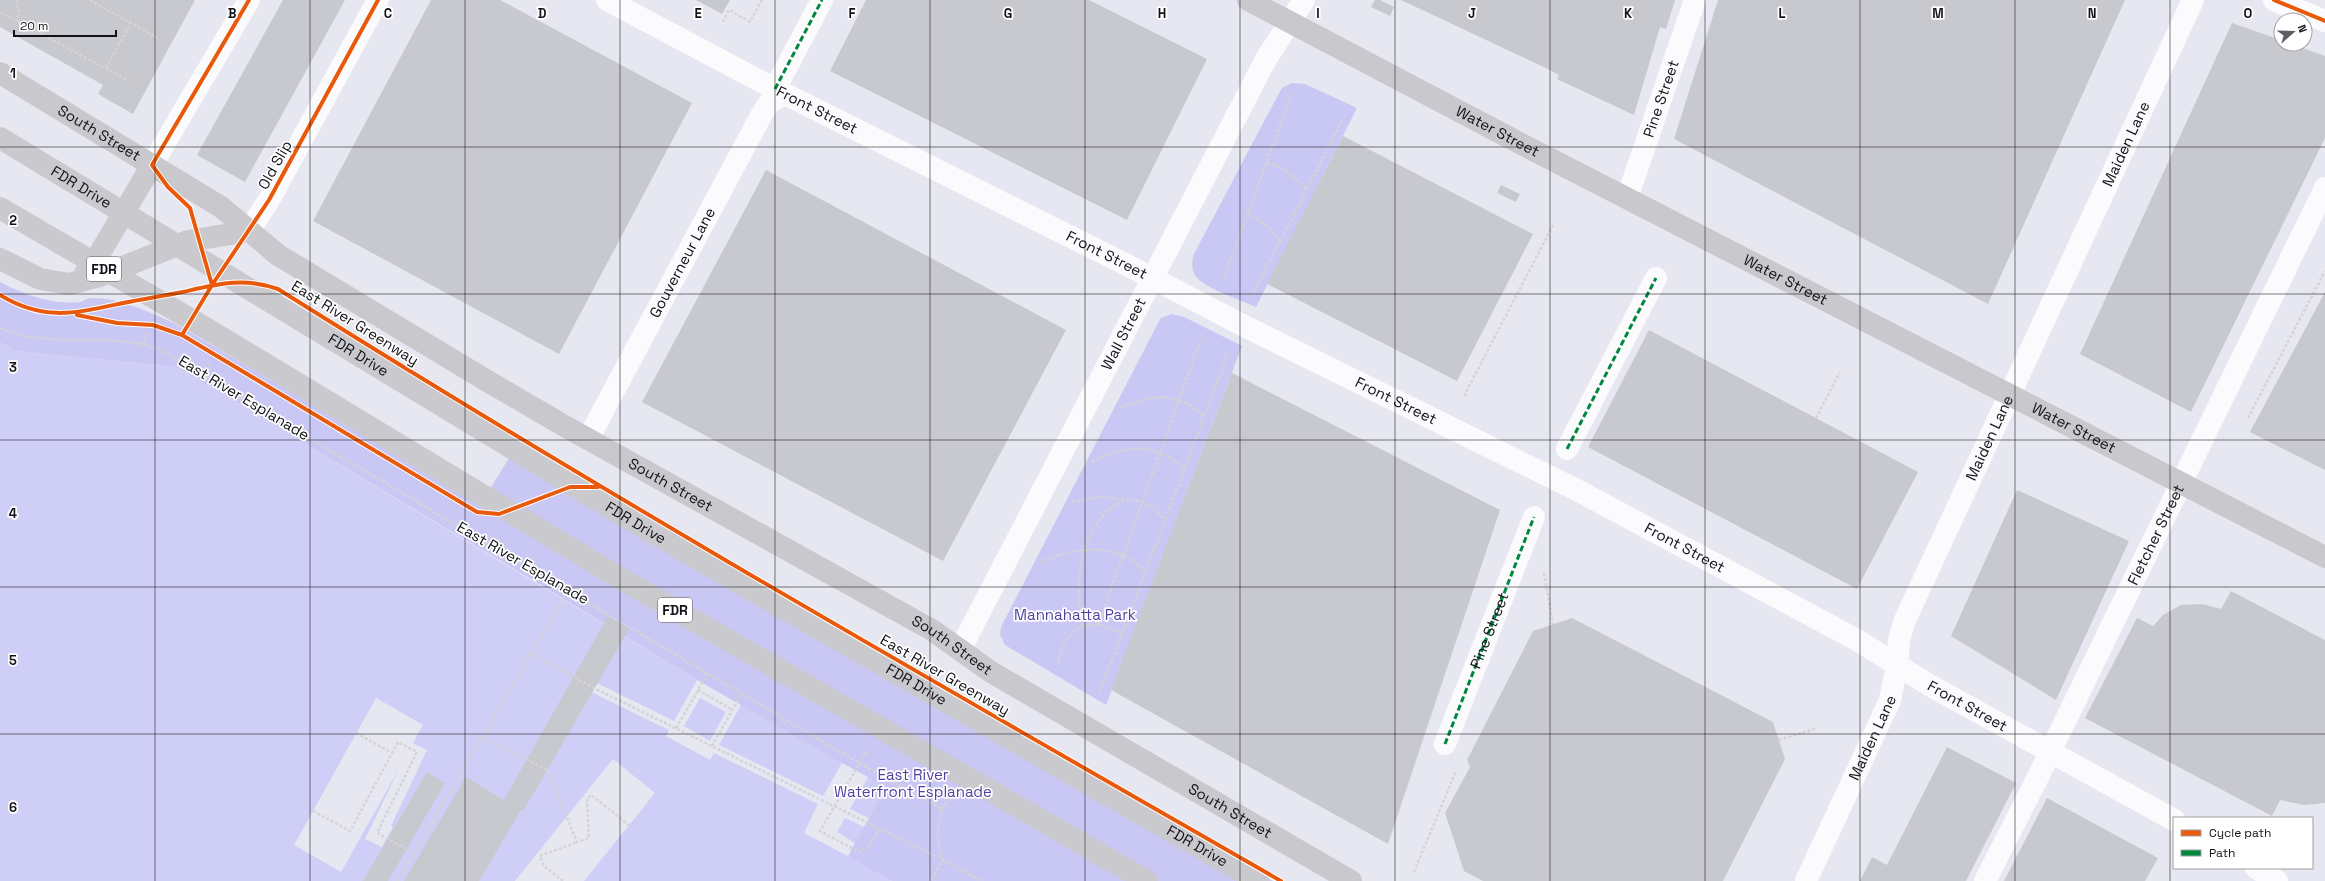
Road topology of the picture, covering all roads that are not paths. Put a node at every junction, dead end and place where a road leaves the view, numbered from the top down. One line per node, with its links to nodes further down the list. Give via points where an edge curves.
1 (249, 0): 15 (street)
2 (378, 0): 19 (street, Old Slip, via 269,200)
3 (607, 0): 13 (street, Front Street)
4 (822, 0): 13 (street)
5 (1248, 0): 10 (main road, Water Street)
6 (1304, 0): 10 (street, Wall Street)
7 (1695, 0): 17 (street, Pine Street)
8 (2193, 0): 24 (street, Maiden Lane)
9 (2274, 0): 11 (street)
10 (1289, 21): 17 (main road, Water Street); 22 (street, Wall Street, via 1266,59)
11 (2325, 21)
12 (0, 73): 15 (main road, South Street)
13 (780, 92): 22 (street, Front Street); 25 (street, Gouverneur Lane, via 763,112)
14 (0, 138): 37 (highway, FDR Drive, via 644,528)
15 (152, 165): 19 (main road, South Street, via 221,207); 23 (highway, via 95,261 79,278)
16 (2325, 188): 27 (street, Fletcher Street)
17 (1627, 198): 24 (main road, Water Street)
18 (0, 208): 36 (highway, FDR, via 209,330 618,577)
19 (249, 231): 23 (highway, via 188,240 100,276); 25 (main road, South Street, via 278,254)
20 (0, 259): 23 (highway, via 40,279)
21 (1656, 278): 26 (street)
22 (1154, 279): 30 (street, Wall Street); 31 (street, Front Street, via 1250,329 1521,461 1857,640)
23 (69, 284)
24 (2009, 394): 27 (main road, Water Street); 31 (street, Maiden Lane, via 1905,620 1899,640)
25 (588, 439): 30 (main road, South Street, via 932,630)
26 (1567, 449)
27 (2180, 482): 29 (main road, Water Street); 33 (street, Fletcher Street)
28 (1534, 517): 32 (street, Pine Street)
29 (2325, 557)
30 (960, 650): 38 (main road, South Street, via 991,672)
31 (1897, 665): 33 (street, Front Street); 39 (street, Maiden Lane, via 1890,700)
32 (1445, 744)
33 (2050, 752): 34 (street, Front Street); 40 (street, Fletcher Street)
34 (2173, 819)
35 (2258, 869): 41 (street)
36 (1147, 881)
37 (1258, 881)
38 (1350, 881)
39 (1806, 881)
40 (1985, 881)
41 (2278, 881)

